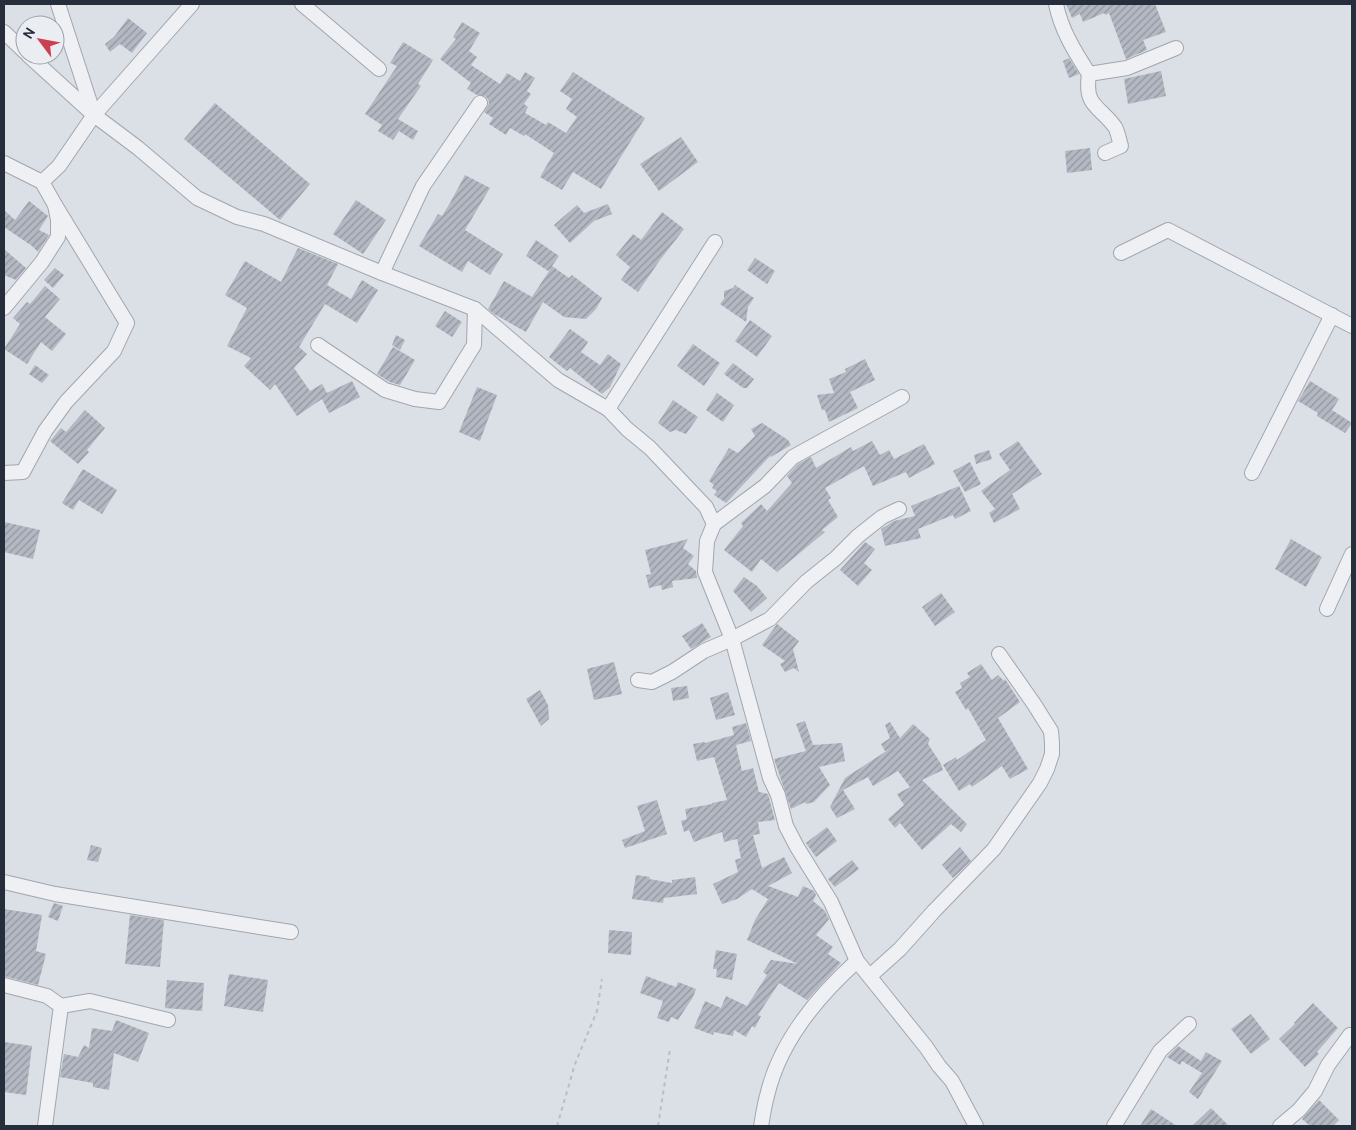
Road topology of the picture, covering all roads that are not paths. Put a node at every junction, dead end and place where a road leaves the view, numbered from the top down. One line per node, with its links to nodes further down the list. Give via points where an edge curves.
1 (58, 4): 12 (street)
2 (192, 4): 12 (street)
3 (302, 4): 9 (street)
4 (1056, 4): 10 (street, via 1068,40)
5 (4, 32): 6 (street)
6 (15, 42)
7 (1176, 48): 10 (street, via 1127,68)
8 (39, 65): 12 (street)
9 (379, 69)
10 (1089, 74): 13 (street, via 1087,86 1093,106 1116,129 1121,146)
11 (480, 103): 19 (street, via 423,186)
12 (94, 115): 15 (street, via 59,166); 19 (street, via 197,198 237,217 264,224)
13 (1105, 153)
14 (4, 164): 15 (street)
15 (42, 182): 16 (street)
16 (55, 205): 20 (street, via 58,237); 27 (street, via 127,323 114,351 66,402 45,431 23,472)
17 (715, 242): 26 (street)
18 (1121, 253): 22 (street, via 1168,230)
19 (382, 273): 21 (street)
20 (4, 308)
21 (475, 309): 24 (street, via 474,345 439,402 385,390); 26 (street, via 558,380)
22 (1332, 315): 23 (street); 28 (street)
23 (1352, 326)
24 (318, 345)
25 (902, 396): 30 (street, via 793,457 765,486)
26 (608, 409): 30 (street, via 706,507)
27 (4, 473)
28 (1252, 473)
29 (899, 509): 33 (street, via 882,517 858,536 770,619)
30 (714, 524): 33 (street, via 707,541 705,572)
31 (1352, 554): 32 (street)
32 (1327, 609)
33 (732, 639): 35 (street, via 704,651 652,682); 38 (street, via 786,826 831,902)
34 (999, 654): 39 (street, via 1050,731 1052,754 1047,769 994,848 900,949)
35 (638, 680)
36 (4, 882): 37 (street, via 55,894)
37 (291, 932)
38 (857, 962): 39 (street); 46 (street, via 800,1025 780,1059 767,1095)
39 (870, 976): 47 (street, via 952,1081)
40 (4, 985): 41 (street, via 47,996)
41 (60, 1006): 42 (street, via 90,1001); 45 (street)
42 (168, 1020)
43 (1188, 1024): 48 (street, via 1160,1051)
44 (1350, 1035): 49 (street, via 1328,1065 1315,1091)
45 (45, 1126)
46 (761, 1126)
47 (976, 1126)
48 (1114, 1126)
49 (1280, 1126)

